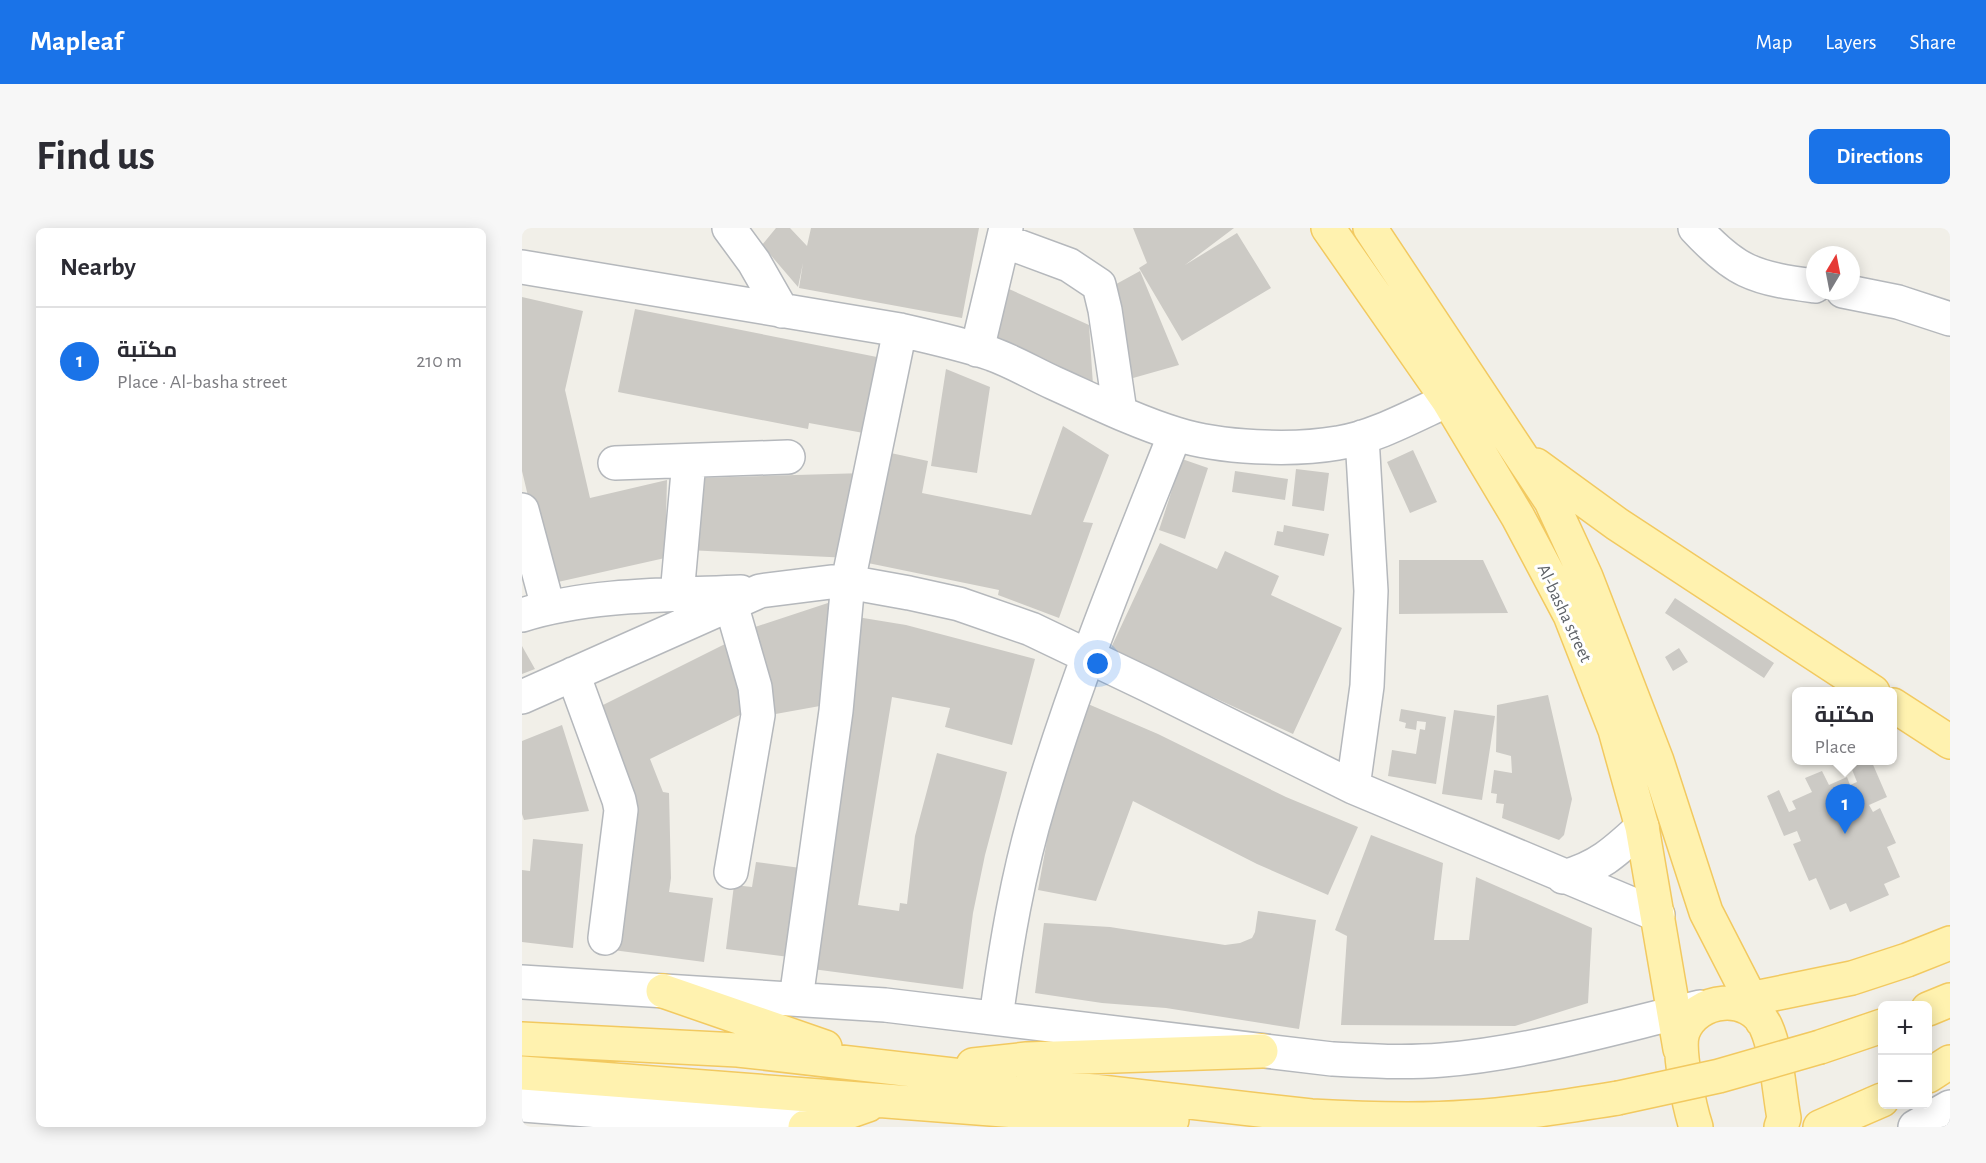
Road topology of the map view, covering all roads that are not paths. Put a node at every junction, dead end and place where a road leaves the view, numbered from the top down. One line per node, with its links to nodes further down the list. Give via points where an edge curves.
1 (729, 228): 9 (street)
2 (1328, 228): 13 (main road, Al-basha street)
3 (1370, 228): 13 (main road)
4 (1695, 228): 7 (street, via 1745,270)
5 (1005, 234): 12 (street); 14 (street, via 1069,265 1099,285)
6 (522, 267): 9 (street)
7 (1806, 285)
8 (1860, 294): 10 (street)
9 (782, 311): 11 (street)
10 (1950, 319)
11 (900, 330): 12 (street); 22 (street)
12 (977, 350): 14 (street)
13 (1446, 378): 16 (street); 17 (main road); 34 (main road, Al-basha street, via 1570,615 1615,729)
14 (1120, 412): 15 (street)
15 (1175, 434): 16 (street, via 1227,443 1306,447); 27 (street)
16 (1362, 437): 33 (street, via 1371,591 1367,686)
17 (1518, 452): 29 (main road, via 1617,524); 44 (main road, via 1551,501 1586,577 1657,761)
18 (788, 458): 19 (street)
19 (689, 460): 20 (street); 24 (street)
20 (615, 463)
21 (522, 510): 26 (street)
22 (848, 582): 23 (street); 27 (street, via 982,611 1031,628); 42 (street, via 836,711)
23 (760, 591): 24 (street); 25 (street)
24 (676, 595): 26 (street)
25 (731, 604): 28 (street); 35 (street, via 755,687 758,715)
26 (535, 611)
27 (1088, 657): 33 (street); 47 (street, via 1025,854)
28 (573, 674): 30 (street); 38 (street, via 621,810)
29 (1865, 687)
30 (522, 697)
31 (1897, 708): 32 (main road)
32 (1950, 742)
33 (1353, 787): 36 (street)
34 (1642, 827): 36 (street, via 1603,861); 37 (main road, Al-basha street)
35 (732, 872)
36 (1563, 877): 37 (street)
37 (1658, 915): 46 (main road, Al-basha street)
38 (605, 938)
39 (1950, 943): 44 (main road, via 1852,978)
40 (522, 982): 41 (street)
41 (663, 991): 42 (street); 53 (main road)
42 (796, 999): 47 (street)
43 (1950, 1000): 45 (main road)
44 (1739, 1006): 46 (street); 50 (main road, via 1701,1010 1690,1020); 63 (main road, via 1771,1040)
45 (1932, 1007)
46 (1674, 1013): 50 (main road, Al-basha street); 51 (street, via 1506,1051 1441,1060 1343,1060)
47 (996, 1018): 51 (street)
48 (1878, 1027): 61 (main road, bridge, via 1719,1076 1618,1098 1467,1118)
49 (522, 1039): 53 (main road, via 738,1050)
50 (1680, 1048): 64 (main road, Al-basha street)
51 (1261, 1051): 55 (main road, via 1027,1059)
52 (1950, 1062): 56 (main road)
53 (889, 1068): 55 (main road)
54 (522, 1072): 57 (main road)
55 (929, 1073): 61 (main road)
56 (1932, 1073)
57 (882, 1100): 62 (main road); 65 (main road)
58 (1878, 1102): 68 (main road)
59 (522, 1105): 65 (street)
60 (1950, 1107): 69 (street)
61 (1311, 1116): 62 (main road, via 1221,1120)
62 (1107, 1118): 67 (main road)
63 (1784, 1124)
64 (1696, 1126)
65 (805, 1127): 66 (street)
66 (809, 1127)
67 (1139, 1127)
68 (1820, 1127)
69 (1915, 1127)

